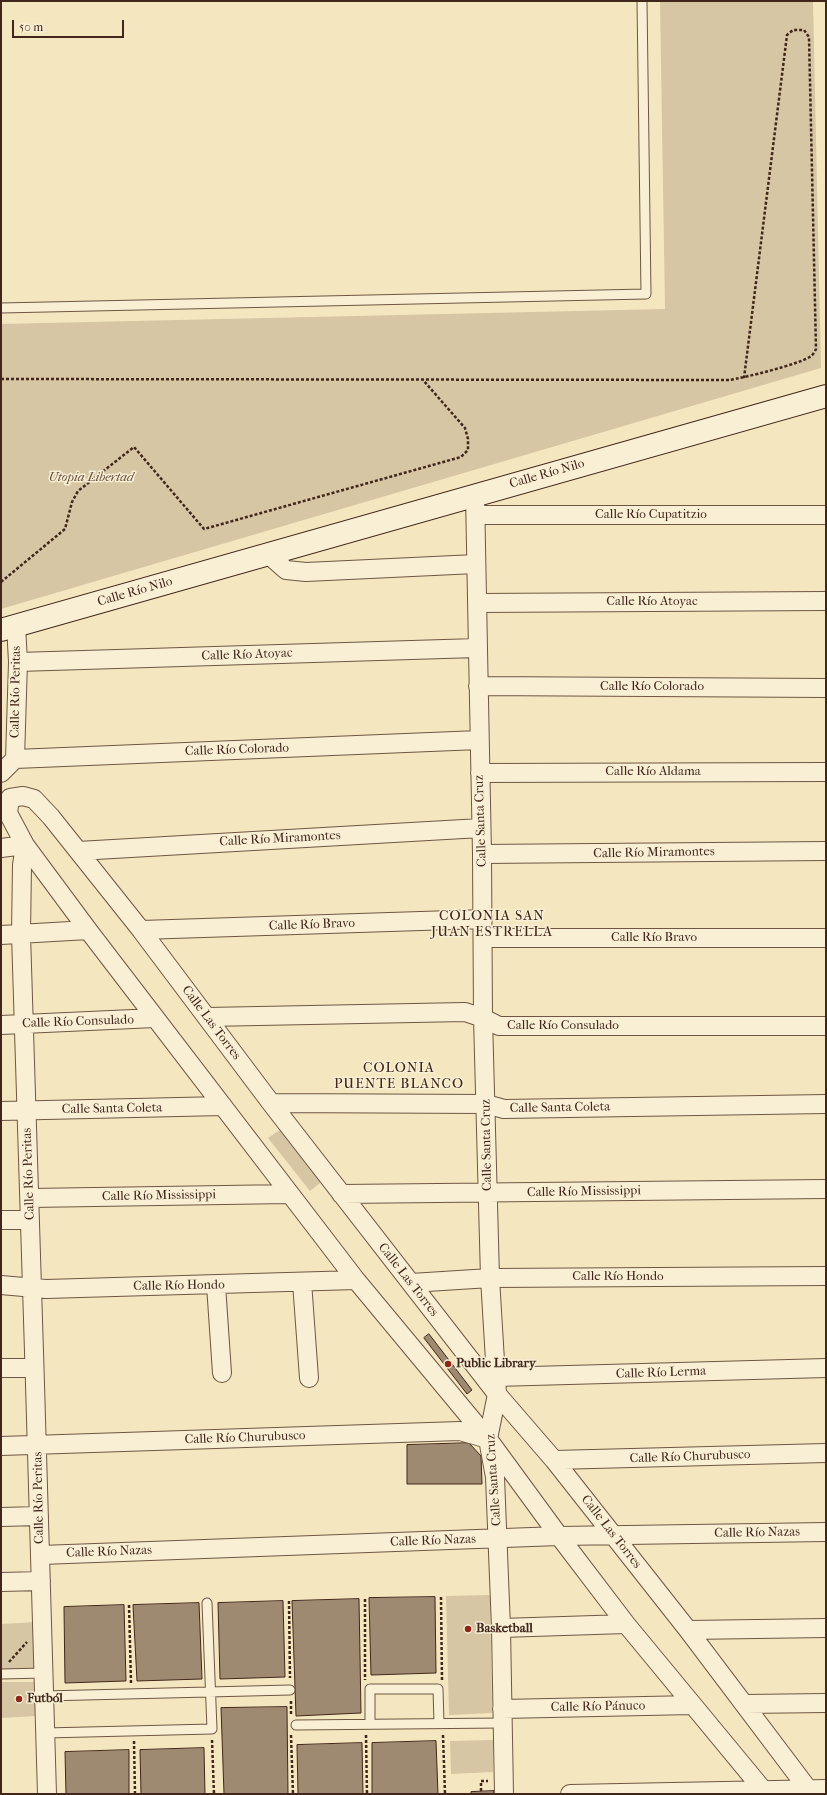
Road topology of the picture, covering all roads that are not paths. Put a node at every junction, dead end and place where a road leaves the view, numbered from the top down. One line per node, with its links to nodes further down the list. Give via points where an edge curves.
1 (642, 1): 2 (lane, via 646,294)
2 (1, 308)
3 (826, 396): 4 (street, Calle Río Nilo)
4 (476, 505): 5 (street, Calle Río Cupatitzio); 6 (street, Calle Río Nilo); 7 (street, Calle Santa Cruz)
5 (826, 515)
6 (269, 555): 7 (street, via 286,570 306,572); 10 (street, Calle Río Nilo)
7 (476, 564): 9 (street, Calle Santa Cruz)
8 (826, 601): 9 (street, Calle Río Atoyac)
9 (478, 602): 11 (street, Calle Santa Cruz)
10 (9, 628): 12 (street, Calle Río Peritas)
11 (477, 648): 12 (street, Calle Río Atoyac); 13 (street, Calle Santa Cruz)
12 (18, 662): 16 (street, Calle Río Peritas)
13 (478, 686): 14 (street, Calle Río Colorado); 15 (street, Calle Santa Cruz)
14 (826, 688)
15 (479, 740): 16 (street, Calle Río Colorado); 19 (street, Calle Santa Cruz)
16 (16, 759): 18 (street)
17 (826, 772): 19 (street, Calle Río Aldama)
18 (1, 773)
19 (480, 773): 21 (street, Calle Santa Cruz)
20 (5, 793): 22 (street, via 8,813); 24 (street, Calle Las Torres, via 34,799)
21 (481, 828): 24 (street, Calle Río Miramontes); 26 (street, Calle Santa Cruz)
22 (25, 845): 23 (street); 28 (street); 30 (street, Calle Río Peritas, via 22,865)
23 (1, 848)
24 (78, 851): 29 (street, Calle Las Torres)
25 (826, 851): 26 (street, Calle Río Miramontes)
26 (482, 854): 27 (street, Calle Santa Cruz)
27 (483, 919): 29 (street, Calle Río Bravo); 32 (street, Calle Santa Cruz)
28 (88, 930): 30 (street); 34 (street)
29 (141, 930): 35 (street, Calle Las Torres)
30 (21, 934): 31 (street); 38 (street, Calle Río Peritas)
31 (1, 935)
32 (483, 938): 33 (street, Calle Río Bravo); 36 (street, Calle Santa Cruz)
33 (826, 938)
34 (155, 1018): 38 (street, Calle Río Consulado); 43 (street)
35 (206, 1018): 36 (street, Calle Río Consulado, via 465,1012); 40 (street, Calle Las Torres)
36 (483, 1018): 39 (street, Calle Río Consulado, via 499,1026); 41 (street, Calle Santa Cruz)
37 (1, 1024): 38 (street, Calle Río Consulado)
38 (24, 1024): 45 (street, Calle Río Peritas)
39 (826, 1026)
40 (271, 1103): 41 (street, Calle Santa Coleta); 49 (street, Calle Las Torres)
41 (486, 1104): 42 (street, Calle Santa Coleta, via 504,1109); 47 (street, Calle Santa Cruz)
42 (826, 1104)
43 (224, 1106): 45 (street, Calle Santa Coleta); 48 (street)
44 (1, 1111): 45 (street, Calle Santa Coleta)
45 (27, 1111): 50 (street, Calle Río Peritas)
46 (826, 1189): 47 (street, Calle Río Mississippi)
47 (488, 1193): 49 (street, Calle Río Mississippi); 54 (street, Calle Santa Cruz)
48 (289, 1194): 50 (street, Calle Río Mississippi); 55 (street)
49 (342, 1194): 57 (street, Calle Las Torres)
50 (30, 1198): 52 (street, Calle Río Peritas)
51 (1, 1220): 52 (street)
52 (30, 1220): 60 (street, Calle Río Peritas)
53 (826, 1276): 54 (street, Calle Río Hondo)
54 (490, 1278): 57 (street, Calle Río Hondo); 66 (street, Calle Santa Cruz)
55 (356, 1280): 56 (street, Calle Río Hondo); 67 (street)
56 (302, 1282): 59 (street, Calle Río Hondo); 65 (street)
57 (411, 1283): 66 (street, Calle Las Torres)
58 (1, 1285): 60 (street, Calle Río Hondo)
59 (216, 1285): 60 (street, Calle Río Hondo, via 46,1289); 64 (street)
60 (32, 1286): 62 (street, Calle Río Peritas)
61 (1, 1368): 62 (street)
62 (34, 1368): 69 (street, Calle Río Peritas)
63 (826, 1368): 66 (street, Calle Río Lerma)
64 (222, 1373)
65 (310, 1378)
66 (496, 1385): 67 (street, Calle Santa Cruz); 71 (street, Calle Las Torres)
67 (488, 1439): 69 (street, Calle Río Churubusco, via 460,1431); 76 (street); 77 (street, Calle Santa Cruz, via 495,1477)
68 (1, 1446): 69 (street, Calle Río Churubusco)
69 (38, 1446): 72 (street, Calle Río Peritas)
70 (826, 1453): 71 (street, Calle Río Churubusco)
71 (554, 1460): 75 (street, Calle Las Torres)
72 (39, 1516): 73 (street); 78 (street, Calle Río Peritas)
73 (1, 1517)
74 (826, 1532): 75 (street, Calle Río Nazas)
75 (614, 1535): 76 (street, Calle Río Nazas); 85 (street, Calle Las Torres)
76 (559, 1536): 77 (street, Calle Río Nazas); 82 (street)
77 (497, 1539): 78 (street, Calle Río Nazas); 83 (street, Calle Santa Cruz)
78 (41, 1555): 79 (street, Calle Río Peritas)
79 (41, 1581): 80 (street); 86 (street, Calle Río Peritas)
80 (1, 1582)
81 (207, 1603): 89 (lane)
82 (626, 1624): 83 (street); 93 (street)
83 (500, 1628): 94 (street, Calle Santa Cruz)
84 (826, 1628): 85 (street)
85 (688, 1630): 92 (street, Calle Las Torres)
86 (44, 1673): 87 (lane); 90 (street, Calle Río Peritas)
87 (1, 1674)
88 (290, 1690): 89 (lane)
89 (210, 1692): 90 (lane); 98 (lane, via 212,1729)
90 (44, 1696): 98 (street, Calle Río Peritas)
91 (826, 1703): 92 (street)
92 (745, 1704): 100 (street, Calle Las Torres)
93 (693, 1705): 94 (street, Calle Río Pánuco); 102 (street)
94 (502, 1716): 96 (lane); 99 (street, Calle Santa Cruz)
95 (368, 1724): 96 (lane); 96 (lane, via 370,1689 438,1688); 97 (lane)
96 (440, 1724)
97 (296, 1725)
98 (45, 1733): 103 (street, Calle Río Peritas)
99 (499, 1787)
100 (808, 1789): 101 (street); 102 (street)
101 (826, 1789)
102 (764, 1790): 104 (street)
103 (46, 1794)
104 (570, 1794)

